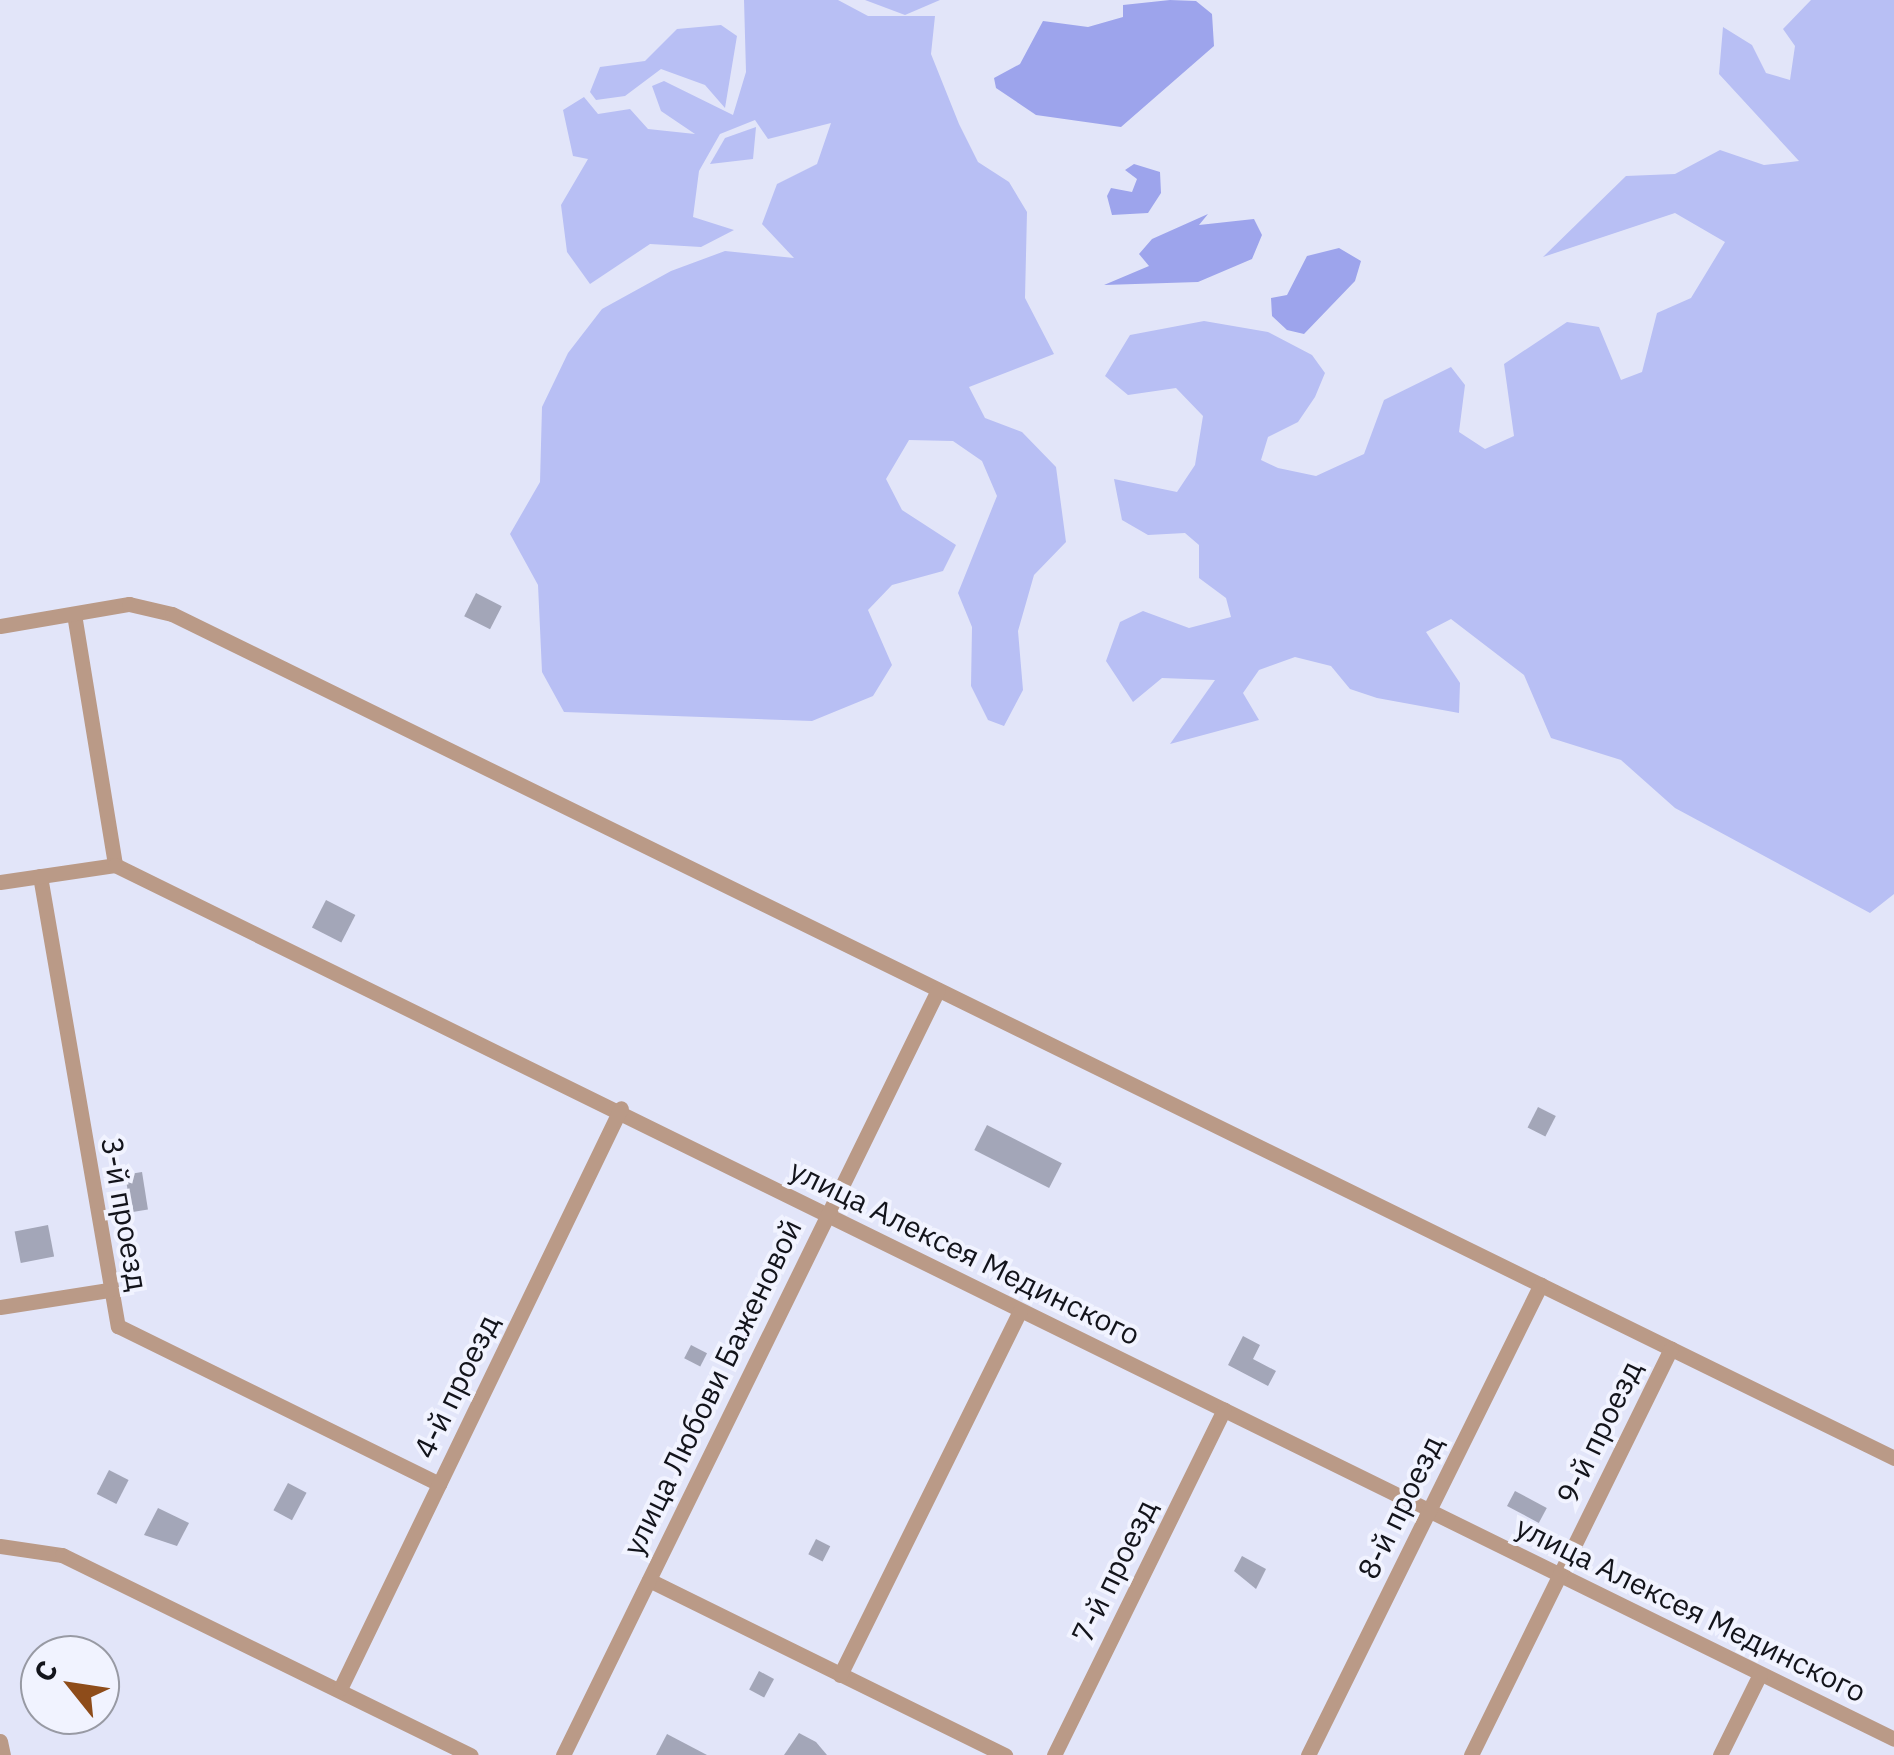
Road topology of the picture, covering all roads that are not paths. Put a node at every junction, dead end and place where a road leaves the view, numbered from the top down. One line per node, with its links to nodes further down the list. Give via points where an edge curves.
1 (74, 614): 2 (street); 3 (street); 6 (street, via 129,604 172,614)
2 (0, 626)
3 (116, 865): 4 (street); 7 (street, улица Алексея Мединского)
4 (40, 876): 5 (street); 10 (street, 3-й проезд)
5 (0, 882)
6 (938, 990): 8 (street, улица Любови Баженовой); 9 (street)
7 (621, 1108): 8 (street, улица Алексея Мединского); 16 (street, 4-й проезд)
8 (827, 1215): 12 (street, улица Алексея Мединского); 20 (street, улица Любови Баженовой)
9 (1541, 1284): 13 (street); 17 (street, 8-й проезд)
10 (109, 1290): 11 (street); 16 (street, 3-й проезд, via 118,1326)
11 (0, 1308)
12 (1020, 1312): 14 (street, улица Алексея Мединского); 22 (street)
13 (1671, 1348): 15 (street); 19 (street, 9-й проезд)
14 (1224, 1410): 17 (street, улица Алексея Мединского); 30 (street, 7-й проезд)
15 (1894, 1458)
16 (439, 1484): 23 (street, 4-й проезд)
17 (1428, 1511): 19 (street, улица Алексея Мединского); 31 (street, 8-й проезд)
18 (0, 1546): 23 (street, via 62,1555)
19 (1560, 1576): 21 (street, улица Алексея Мединского); 32 (street, 9-й проезд)
20 (649, 1580): 22 (street); 28 (street, улица Любови Баженовой)
21 (1760, 1674): 24 (street, улица Алексея Мединского); 33 (street)
22 (840, 1675): 29 (street)
23 (340, 1689): 27 (street)
24 (1894, 1739)
25 (0, 1741): 26 (street)
26 (3, 1755)
27 (471, 1755)
28 (564, 1755)
29 (1006, 1755)
30 (1054, 1755)
31 (1308, 1755)
32 (1471, 1755)
33 (1720, 1755)

